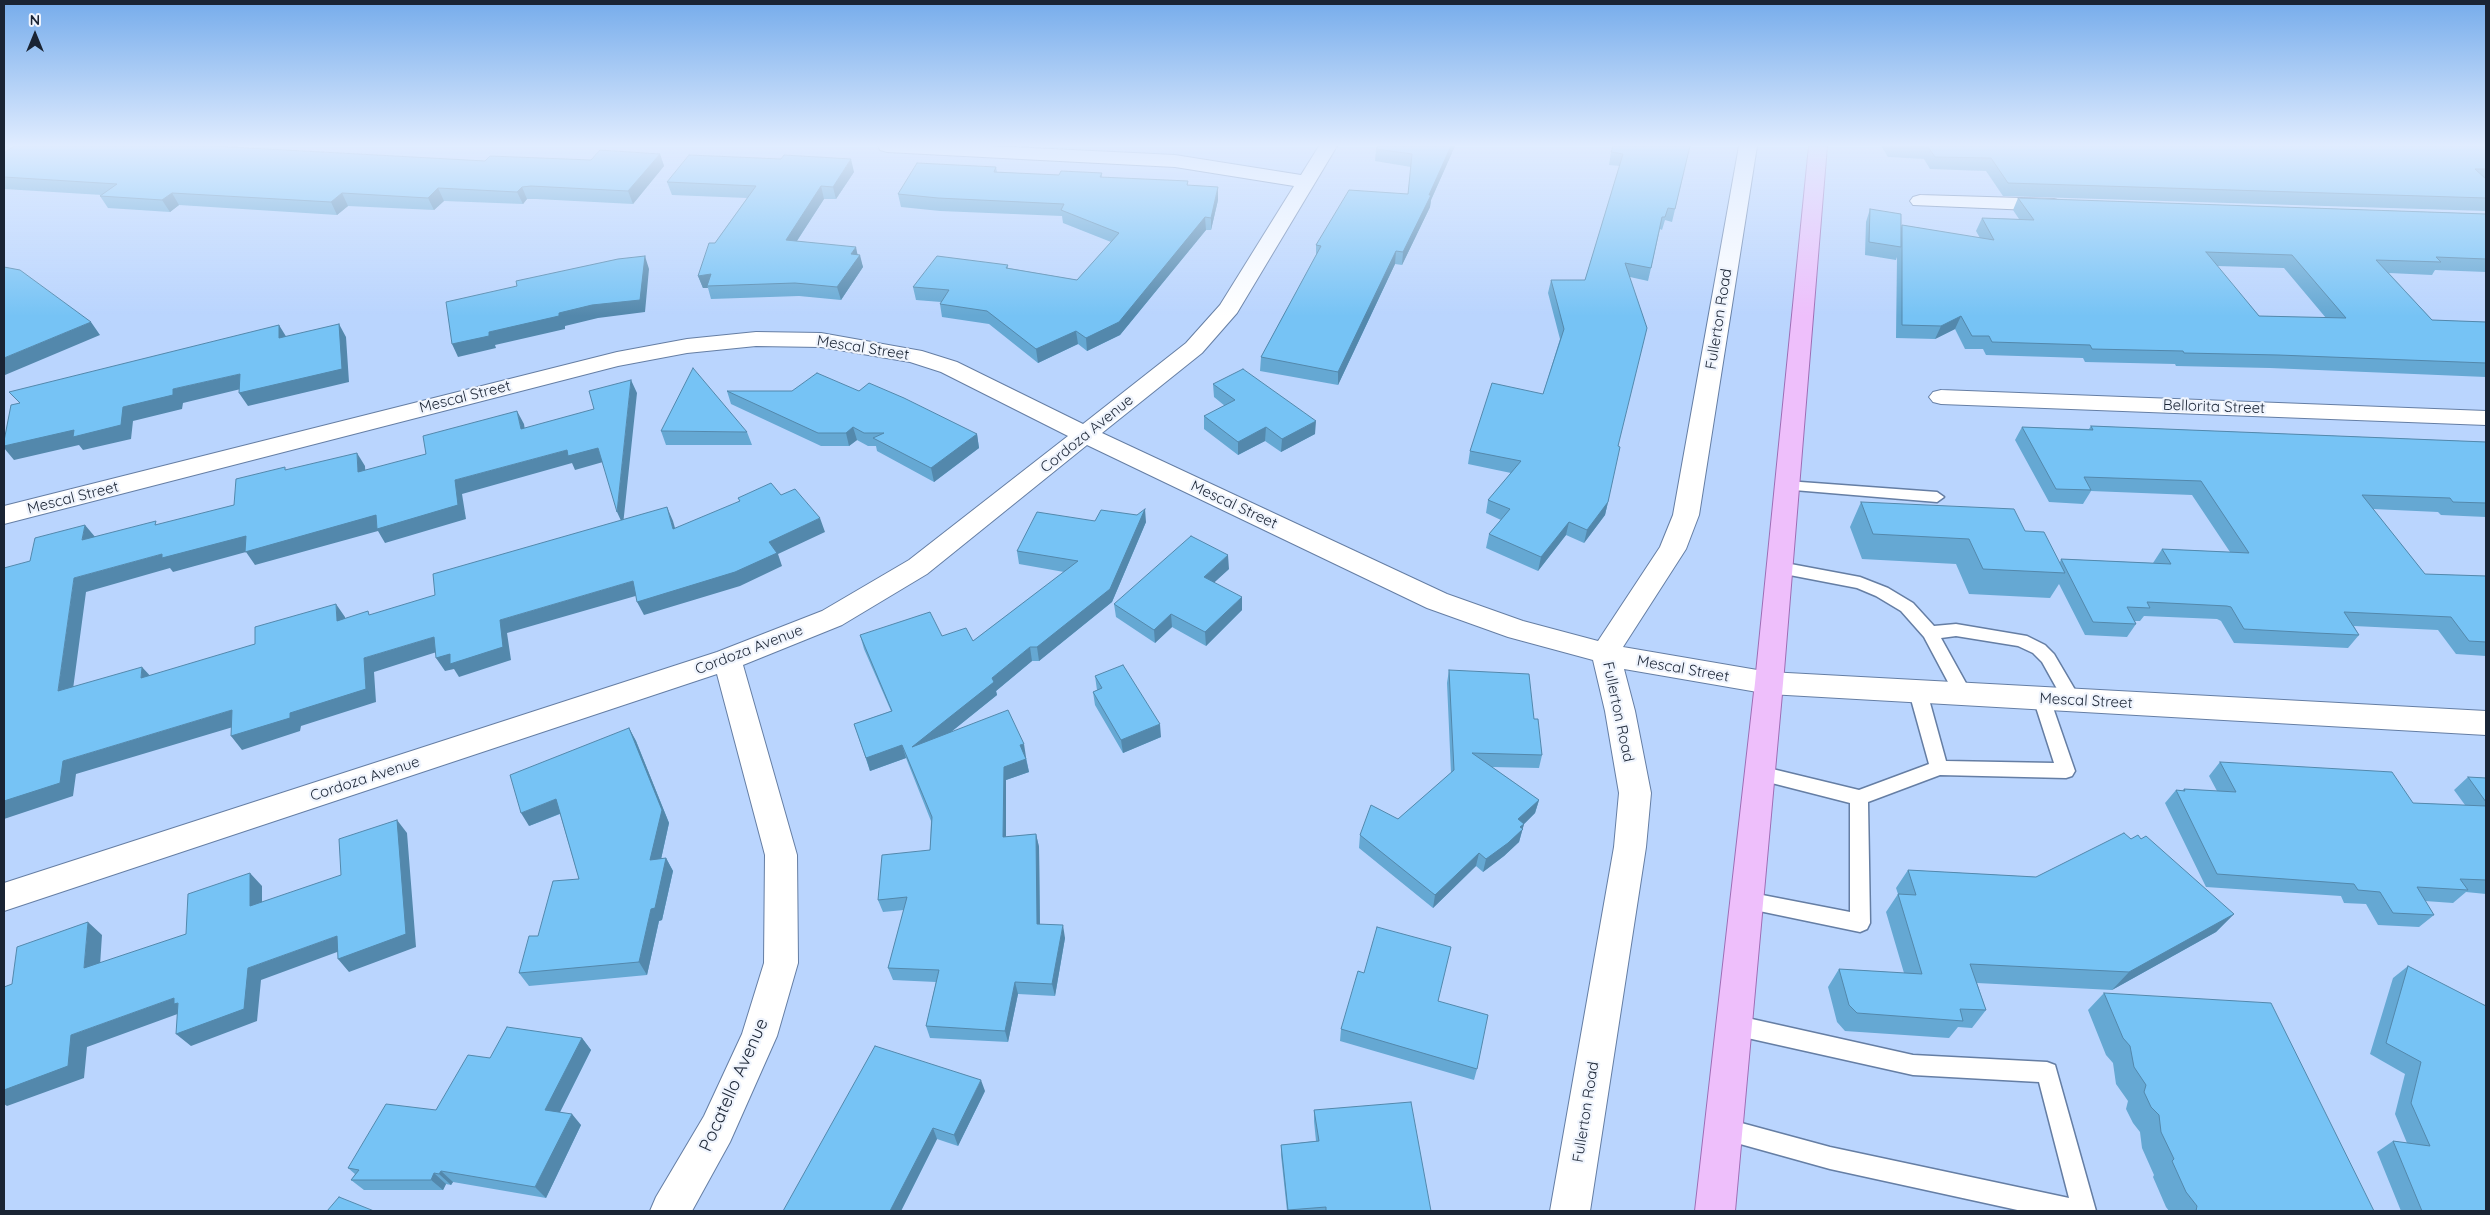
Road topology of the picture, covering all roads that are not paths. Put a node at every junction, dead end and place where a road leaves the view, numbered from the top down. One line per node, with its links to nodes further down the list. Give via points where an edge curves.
1 (1293, 203): 8 (street, Cordoza Avenue, via 1229,308 1194,348)
2 (1738, 203): 14 (street, Fullerton Road, via 1686,515 1674,549)
3 (1813, 203): 9 (main road)
4 (1971, 203): 5 (street)
5 (2069, 206)
6 (1941, 397): 7 (street, Bellorita Street)
7 (2486, 418)
8 (1086, 435): 11 (street, Mescal Street, via 949,367 914,356 821,340 756,339 687,346 617,359); 14 (street, Mescal Street, via 1437,601 1518,630); 15 (street, Cordoza Avenue, via 918,567 832,618)
9 (1787, 486): 10 (lane); 12 (main road)
10 (1937, 497)
11 (4, 515)
12 (1780, 568): 13 (lane, via 1860,583 1882,592 1907,606); 16 (main road)
13 (1930, 632): 18 (lane); 20 (lane, via 1956,630 2021,640 2048,658)
14 (1605, 652): 16 (street, Mescal Street, via 1627,659); 30 (street, Fullerton Road, via 1635,793 1630,847)
15 (727, 660): 25 (street, Cordoza Avenue); 29 (street, Pocatello Avenue, via 781,855 782,963 759,1036 717,1129)
16 (1769, 684): 17 (street, Mescal Street); 23 (main road)
17 (1918, 692): 18 (street, Mescal Street); 22 (lane)
18 (1963, 694): 19 (street, Mescal Street)
19 (2042, 698): 20 (street, Mescal Street); 22 (lane, via 2066,771)
20 (2072, 700): 21 (street, Mescal Street)
21 (2486, 723)
22 (1939, 768): 24 (lane)
23 (1760, 773): 24 (lane); 26 (main road)
24 (1859, 798): 26 (lane, via 1860,923)
25 (4, 897)
26 (1747, 901): 27 (main road)
27 (1734, 1025): 28 (main road); 33 (lane, via 1913,1066 2046,1072)
28 (1723, 1129): 31 (main road); 32 (lane, via 1830,1158)
29 (670, 1211)
30 (1570, 1211)
31 (1715, 1211)
32 (2074, 1211)
33 (2084, 1211)

